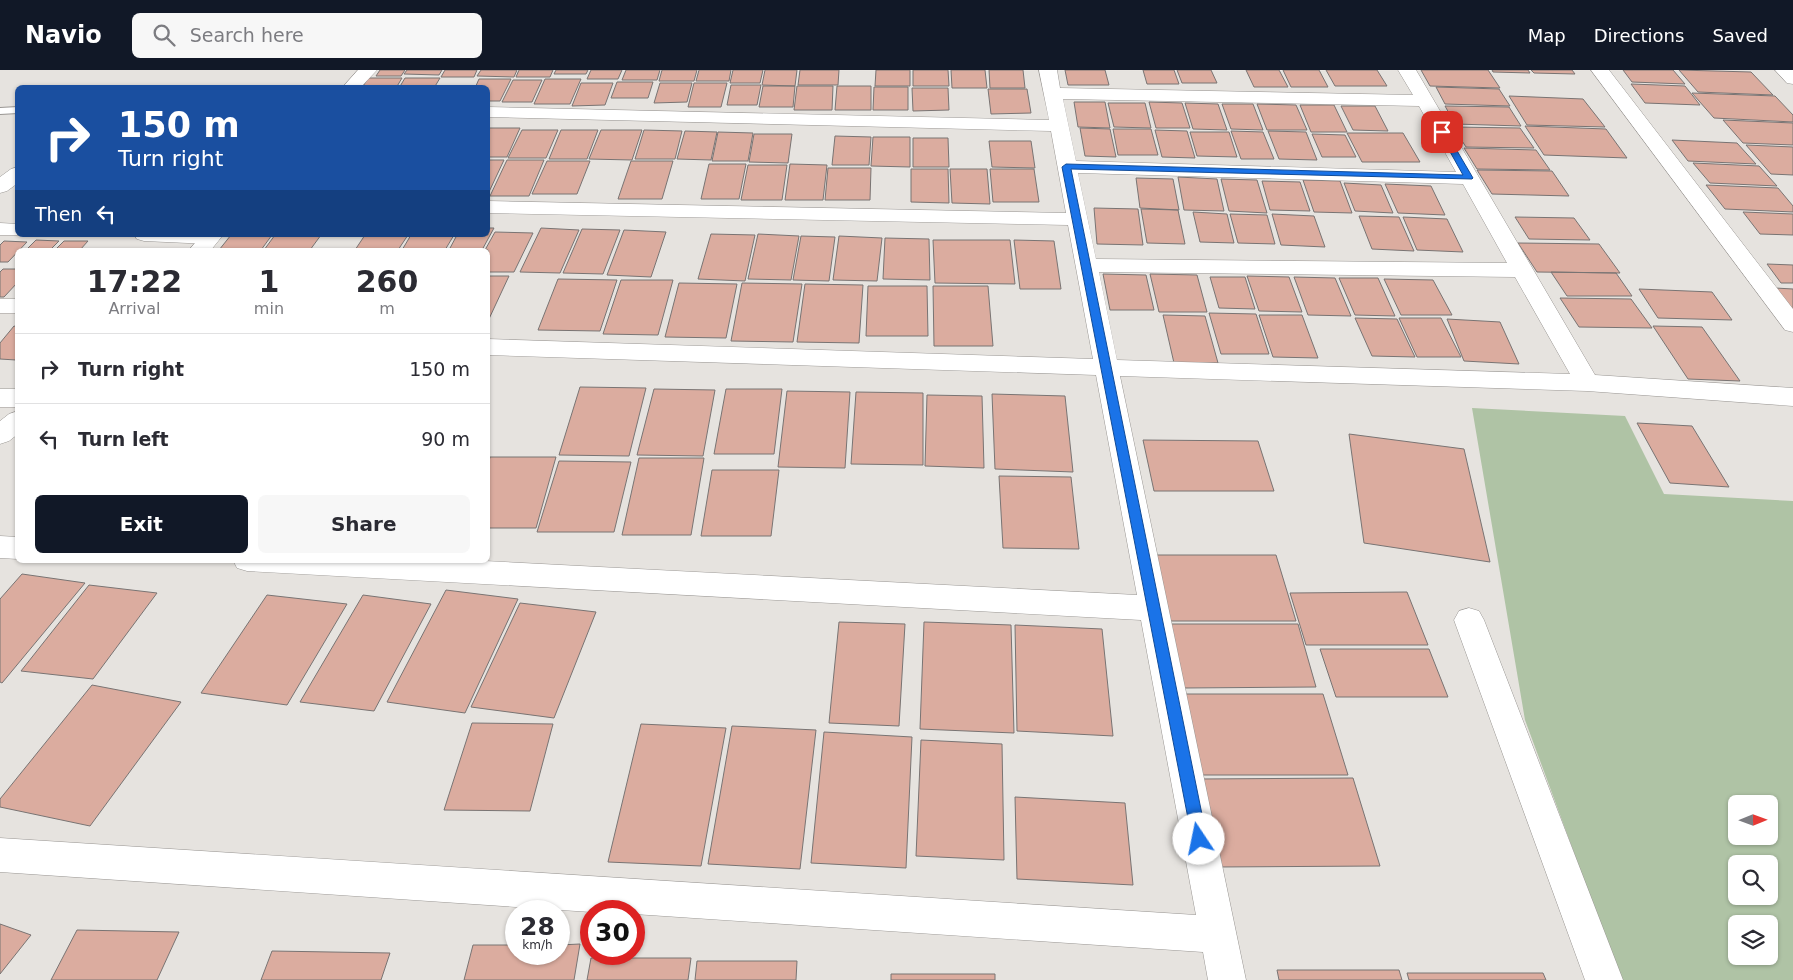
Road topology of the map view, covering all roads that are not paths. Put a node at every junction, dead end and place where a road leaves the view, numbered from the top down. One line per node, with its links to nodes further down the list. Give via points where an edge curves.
1 (368, 70): 7 (street)
2 (1407, 70): 8 (street)
3 (1600, 70): 27 (street)
4 (1784, 70): 5 (street)
5 (1793, 79)
6 (1050, 82): 8 (street); 12 (street)
7 (353, 85)
8 (1425, 101): 15 (street)
9 (0, 110): 10 (lane)
10 (15, 110)
11 (490, 112): 12 (street)
12 (1059, 126): 13 (street)
13 (1066, 167): 15 (street); 18 (street)
14 (15, 175): 16 (street)
15 (1469, 178): 24 (street)
16 (0, 187)
17 (490, 207): 18 (street)
18 (1077, 219): 23 (street)
19 (0, 229): 20 (street)
20 (15, 230)
21 (165, 237): 22 (street)
22 (208, 241)
23 (1086, 264): 24 (street); 29 (street)
24 (1522, 270): 30 (street)
25 (0, 306): 26 (street)
26 (15, 306)
27 (1793, 325)
28 (490, 347): 29 (street)
29 (1107, 368): 30 (street); 39 (street)
30 (1587, 383): 31 (street)
31 (1793, 397)
32 (0, 398): 33 (street)
33 (15, 398)
34 (15, 422): 35 (street)
35 (0, 435)
36 (0, 547): 37 (street)
37 (15, 548)
38 (304, 563): 39 (street)
39 (1154, 608): 42 (street)
40 (1469, 620): 44 (street)
41 (0, 855): 42 (street)
42 (1218, 935): 43 (street)
43 (1227, 980)
44 (1604, 980)

